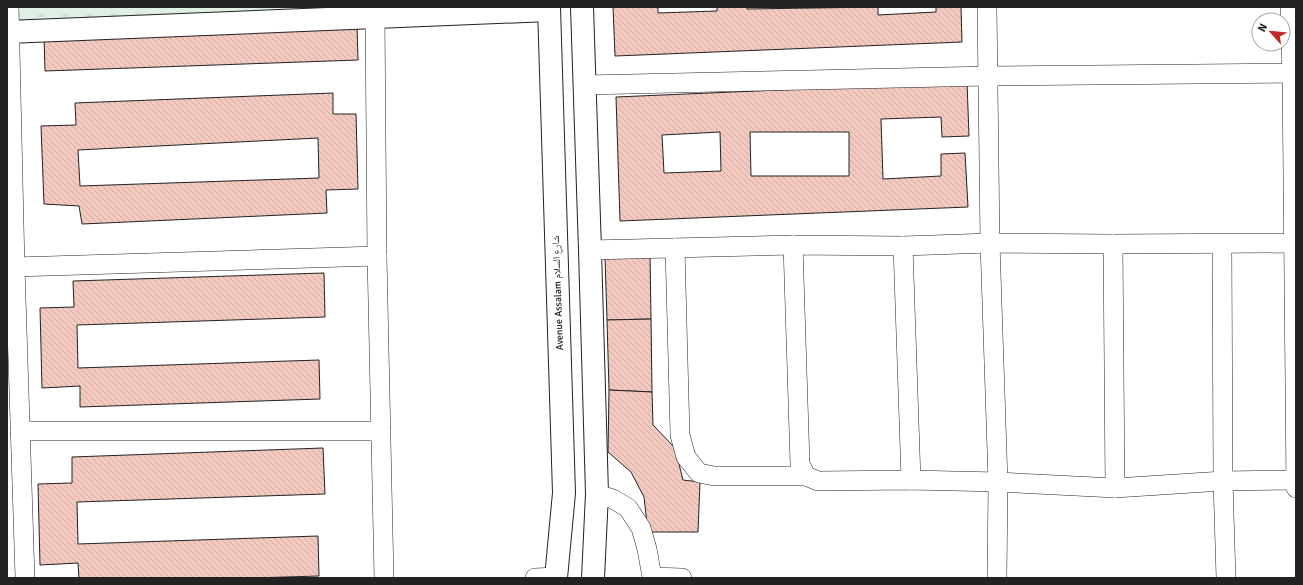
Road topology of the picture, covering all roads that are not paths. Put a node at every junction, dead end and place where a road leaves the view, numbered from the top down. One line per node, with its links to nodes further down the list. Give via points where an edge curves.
1 (9, 7): 8 (street)
2 (582, 7): 11 (street)
3 (987, 7): 10 (street)
4 (1290, 7): 9 (street)
5 (549, 8): 6 (street); 36 (street, Avenue Assalam شارع السلام, via 564,493)
6 (501, 9): 7 (street)
7 (374, 16): 8 (street); 21 (street)
8 (8, 32): 12 (street)
9 (1292, 73): 10 (street); 14 (street)
10 (989, 76): 11 (street); 13 (street)
11 (585, 85): 20 (street)
12 (11, 236): 22 (street)
13 (990, 243): 15 (street); 18 (street); 30 (street)
14 (1294, 243): 16 (street); 28 (street)
15 (1113, 244): 16 (street); 31 (street)
16 (1222, 244): 29 (street)
17 (793, 245): 18 (street); 19 (street); 26 (street, via 800,464)
18 (902, 246): 27 (street)
19 (675, 248): 20 (street); 26 (street, via 680,435 686,457 699,473 714,476)
20 (590, 250): 33 (street)
21 (377, 256): 22 (street); 25 (street)
22 (15, 267): 23 (street)
23 (13, 405): 24 (street)
24 (20, 431): 25 (street); 34 (street)
25 (381, 431): 35 (street)
26 (806, 476): 27 (street, via 818,482)
27 (911, 480): 30 (street)
28 (1296, 480): 29 (street); 32 (street)
29 (1223, 481): 31 (street); 41 (street)
30 (998, 482): 31 (street); 40 (street)
31 (1115, 488)
32 (1296, 488)
33 (597, 494): 37 (street); 38 (street, via 613,499 628,508 641,528)
34 (25, 578)
35 (384, 578)
36 (549, 578)
37 (593, 578)
38 (652, 578): 39 (street)
39 (682, 578)
40 (997, 578)
41 (1226, 578)

